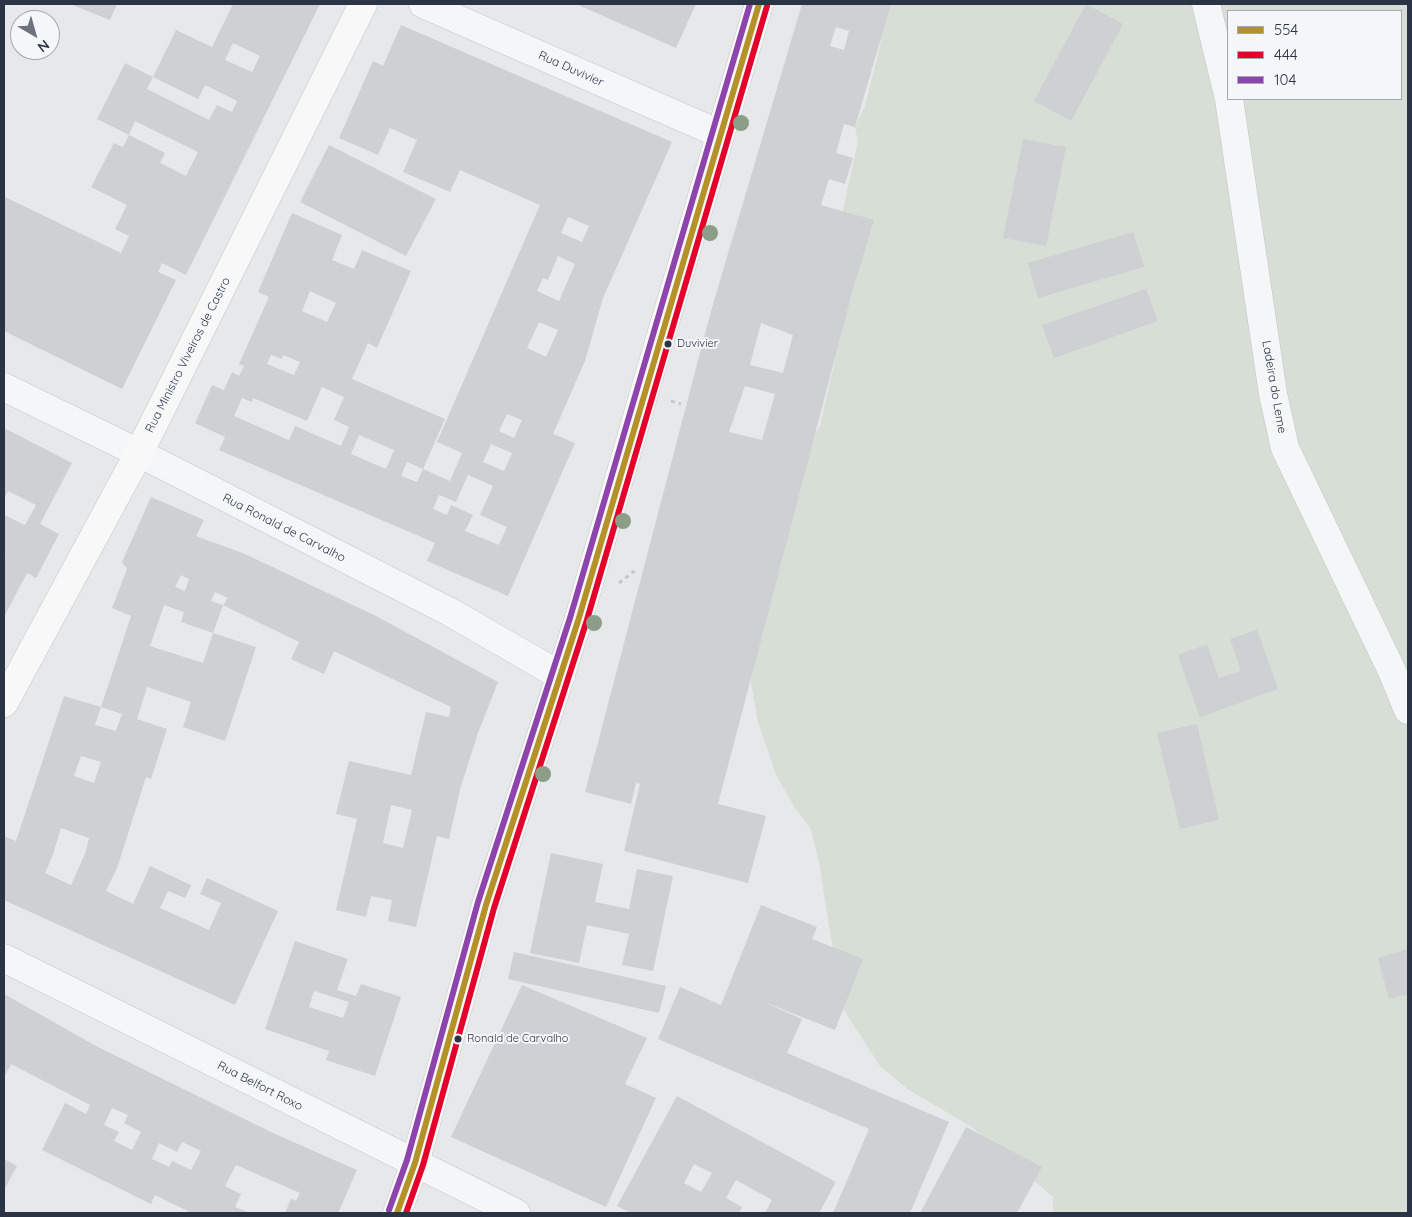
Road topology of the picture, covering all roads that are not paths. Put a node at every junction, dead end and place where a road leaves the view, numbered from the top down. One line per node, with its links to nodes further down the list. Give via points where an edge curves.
1 (363, 4): 9 (main road, Rua Ministro Viveiros de Castro)
2 (422, 4): 7 (street, Rua Duvivier)
3 (759, 4): 7 (main road)
4 (1206, 4): 5 (street)
5 (1227, 91)
6 (1229, 100): 12 (street, Ladeira do Leme, via 1272,394 1285,448)
7 (720, 134): 10 (main road)
8 (4, 387): 9 (street, Rua Ronald de Carvalho)
9 (139, 453): 10 (street, Rua Ronald de Carvalho, via 450,612); 11 (main road, Rua Ministro Viveiros de Castro)
10 (561, 676): 14 (main road, via 486,905)
11 (4, 702)
12 (1408, 710)
13 (4, 958): 14 (street, Rua Belfort Roxo)
14 (415, 1163): 15 (main road); 16 (street, Rua Belfort Roxo)
15 (397, 1213)
16 (516, 1213)

